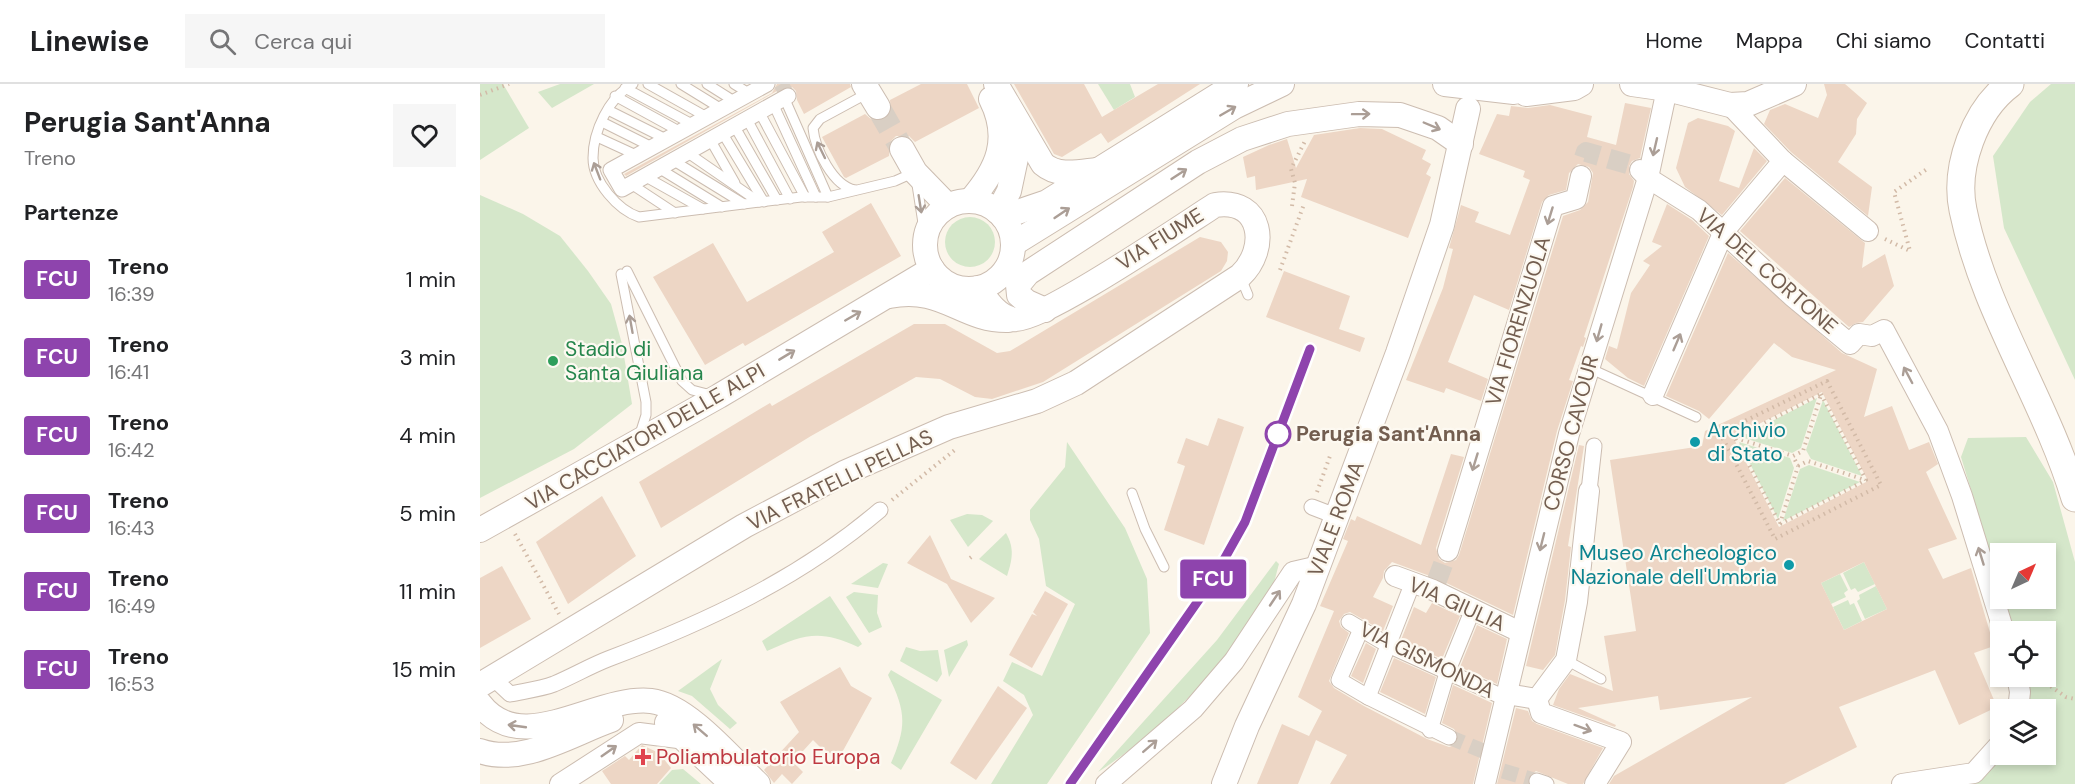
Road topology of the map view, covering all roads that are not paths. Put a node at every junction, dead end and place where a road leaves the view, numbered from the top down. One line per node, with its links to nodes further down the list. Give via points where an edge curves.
1 (648, 84): 28 (lane)
2 (681, 84): 23 (lane)
3 (707, 84): 22 (lane)
4 (734, 84): 17 (lane)
5 (763, 84): 21 (street, via 611,170 622,189)
6 (983, 84): 39 (street, via 1002,127)
7 (996, 84): 39 (street)
8 (1236, 84): 48 (street)
9 (1282, 84): 71 (street, one-way to 9, via 1195,130)
10 (1445, 84): 11 (street, via 1520,93)
11 (1581, 84)
12 (1632, 84): 16 (street)
13 (1794, 84): 20 (street)
14 (2010, 84): 86 (main road, via 1995,95 1976,124 1964,163 1963,208 1994,308 2062,453)
15 (629, 86): 18 (lane); 31 (lane)
16 (1667, 87): 20 (street); 49 (street, CORSO CAVOUR, one-way to 49)
17 (747, 92)
18 (615, 96): 25 (lane); 33 (lane)
19 (869, 96): 55 (lane, one-way to 19, via 846,188 836,177 818,146 813,128 820,119)
20 (1744, 98): 45 (street)
21 (787, 100): 58 (lane)
22 (734, 101)
23 (720, 108)
24 (1468, 109): 38 (street, VIALE ROMA)
25 (608, 110): 30 (lane); 36 (lane)
26 (776, 110): 57 (lane)
27 (761, 115): 56 (lane)
28 (705, 116)
29 (748, 121): 59 (lane)
30 (602, 122): 35 (lane); 40 (lane)
31 (692, 124)
32 (735, 127): 60 (lane)
33 (679, 131)
34 (723, 134): 61 (lane)
35 (597, 137): 43 (lane); 66 (lane, one-way to 35, via 639,217 609,196 593,159)
36 (663, 138)
37 (711, 141): 54 (lane)
38 (1461, 144): 71 (street, one-way to 38, via 1070,244 1198,162 1242,139 1288,124 1359,114 1400,115 1438,128); 89 (street, VIALE ROMA, via 1442,225)
39 (1019, 145): 48 (street, via 1051,171); 50 (street); 67 (street)
40 (650, 146)
41 (902, 149): 52 (street)
42 (688, 153): 54 (lane)
43 (634, 154)
44 (674, 161): 63 (lane)
45 (1784, 161): 68 (street); 69 (street)
46 (1583, 167): 91 (street, VIA FIORENZUOLA, one-way to 91, via 1576,199 1553,206)
47 (660, 169): 64 (lane)
48 (1102, 169): 67 (street, via 1047,202)
49 (1643, 173): 68 (street, VIA DEL CORTONE); 78 (street, CORSO CAVOUR, one-way to 78)
50 (989, 176): 52 (street, via 957,186); 62 (street)
51 (646, 177): 65 (lane)
52 (920, 178): 55 (lane); 62 (street); 70 (lane, one-way to 70)
53 (634, 186): 66 (lane)
54 (736, 187): 61 (lane)
55 (858, 190): 58 (lane)
56 (805, 197): 57 (lane); 59 (lane)
57 (816, 197): 58 (lane)
58 (828, 197)
59 (790, 199): 60 (lane)
60 (777, 200): 61 (lane)
61 (762, 202): 63 (lane)
62 (959, 203): 67 (street, via 985,204); 70 (street, via 930,224)
63 (744, 204): 64 (lane)
64 (723, 207): 65 (lane)
65 (703, 209): 66 (lane)
66 (675, 213)
67 (1001, 215): 71 (street, via 1009,226)
68 (1724, 231): 80 (street, one-way to 68); 96 (street, VIA DEL CORTONE, one-way to 68, via 1938,431 1884,330 1872,336 1859,334 1850,344 1791,296)
69 (1869, 231)
70 (926, 236): 72 (street)
71 (1017, 258): 73 (street); 77 (street, via 1019,295 1027,302)
72 (932, 269): 73 (street, via 941,279); 75 (street, VIA CACCIATORI DELLE ALPI)
73 (980, 285): 76 (street); 77 (street, via 1009,300)
74 (1244, 285): 77 (street, VIA FIUME, via 1254,258 1254,222 1242,206 1215,205); 102 (street, VIA FRATELLI PELLAS, via 1076,383 1037,401 949,427 844,473 744,526)
75 (884, 298): 76 (street, via 913,294); 79 (street, VIA CACCIATORI DELLE ALPI, one-way to 75)
76 (938, 298): 77 (street, via 981,317)
77 (1028, 316)
78 (1589, 368): 80 (lane); 97 (street, CORSO CAVOUR, one-way to 97)
79 (719, 396): 82 (street, VIA CACCIATORI DELLE ALPI); 82 (lane, one-way to 79, via 643,429 646,402 624,272 682,381 703,395)
80 (1653, 396): 81 (lane)
81 (1696, 417)
82 (636, 441): 90 (street, VIA CACCIATORI DELLE ALPI)
83 (1594, 446): 84 (street)
84 (1589, 491): 99 (street, via 1577,602)
85 (1132, 493): 93 (lane)
86 (2075, 498)
87 (1312, 507): 89 (street)
88 (879, 510): 102 (street, via 798,570 746,601 681,632 595,664 552,685 510,694)
89 (1338, 517): 92 (street, VIALE ROMA)
90 (480, 530)
91 (1448, 551)
92 (1319, 566): 116 (street, one-way to 92, via 1200,701 1234,661 1293,572); 117 (street, VIALE ROMA, via 1246,726)
93 (1164, 567)
94 (1404, 579): 95 (street, VIA GIULIA, via 1434,587); 98 (street)
95 (1473, 609): 97 (street, VIA GIULIA); 100 (street)
96 (2001, 621)
97 (1520, 632): 103 (street, CORSO CAVOUR)
98 (1388, 645): 100 (street, VIA GISMONDA); 104 (street); 104 (street, VIA GISMONDA, via 1355,625 1339,680)
99 (1566, 660): 101 (lane); 105 (street)
100 (1447, 673): 103 (street, VIA GISMONDA); 107 (street)
101 (1601, 680)
102 (487, 681)
103 (1505, 696): 105 (street); 112 (street, CORSO CAVOUR)
104 (1368, 697): 107 (street)
105 (1537, 699): 118 (street, one-way to 118, via 1541,713 1621,742)
106 (480, 704): 115 (street, one-way to 106, via 687,719 652,701 626,702 521,729 501,723)
107 (1430, 729): 108 (street)
108 (1449, 737)
109 (686, 739): 110 (street, via 650,714 630,714 523,753 495,756); 113 (street, one-way to 109, via 639,733); 114 (street)
110 (480, 751)
111 (1990, 756): 119 (street, via 1974,773)
112 (1490, 765)
113 (560, 784)
114 (732, 784)
115 (758, 784)
116 (1106, 784)
117 (1224, 784)
118 (1595, 784)
119 (1902, 784)

